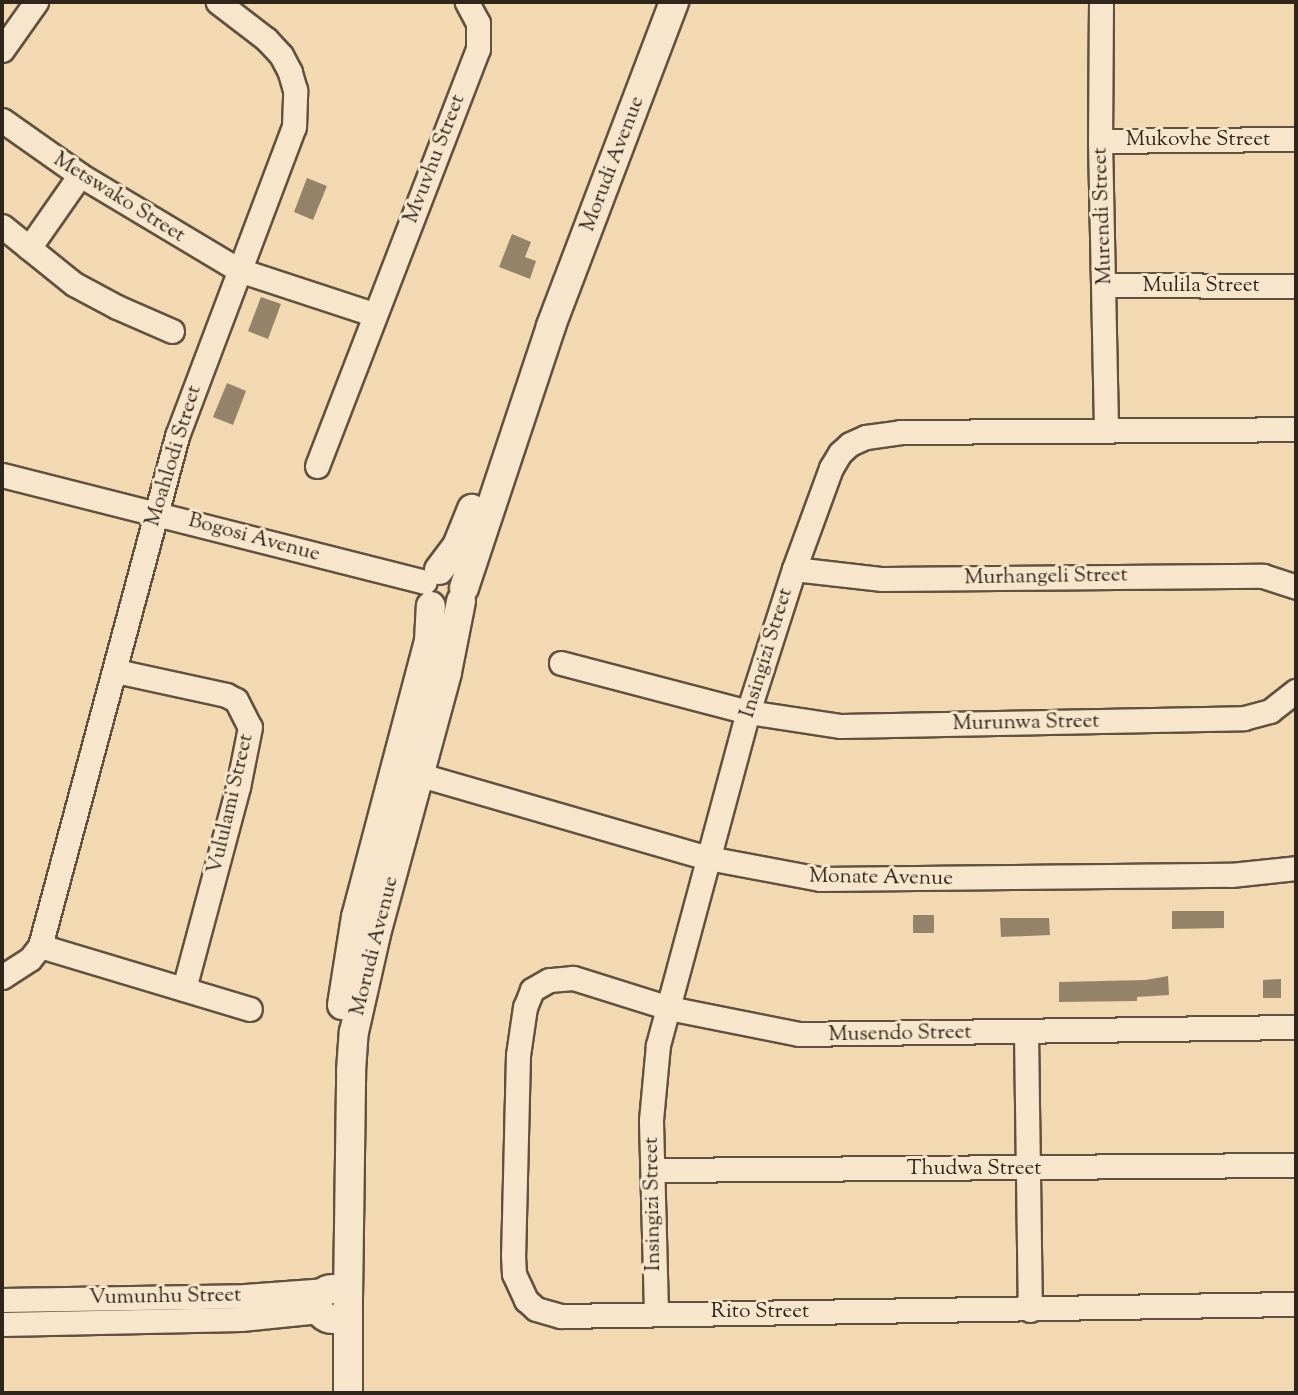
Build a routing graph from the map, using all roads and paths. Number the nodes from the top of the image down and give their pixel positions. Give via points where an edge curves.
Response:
1 (36, 2) edge
2 (218, 2) edge
3 (467, 2) edge
4 (674, 2) edge
5 (1101, 2) edge
6 (2, 50) edge
7 (2, 120) edge
8 (1296, 139) edge
9 (1100, 141) junction
10 (80, 175) junction
11 (2, 226) edge
12 (29, 248) junction
13 (239, 270) junction
14 (1105, 285) junction
15 (1296, 286) edge
16 (373, 314) junction
17 (551, 327) junction
18 (172, 331) dead end
19 (1296, 429) edge
20 (1106, 430) junction
21 (317, 466) dead end
22 (2, 474) edge
23 (155, 512) junction
24 (794, 569) junction
25 (431, 586) junction
26 (1296, 587) edge
27 (462, 594) junction
28 (561, 663) dead end
29 (116, 671) junction
30 (1296, 691) edge
31 (748, 712) junction
32 (408, 772) junction
33 (708, 858) junction
34 (1296, 868) edge
35 (40, 946) junction
36 (2, 977) edge
37 (184, 989) junction
38 (525, 1007) joint
39 (669, 1008) junction
40 (250, 1009) dead end
41 (1296, 1027) edge
42 (1026, 1032) junction
43 (1296, 1166) edge
44 (1026, 1169) junction
45 (653, 1170) junction
46 (2, 1300) edge
47 (1296, 1304) edge
48 (333, 1305) junction
49 (1030, 1310) junction
50 (656, 1312) junction
51 (2, 1324) edge
52 (332, 1393) edge
53 (348, 1393) edge

1 - 6 street
2 - 13 street, Moahlodi Street via 281,55 295,90 288,151
3 - 16 street, Mvuvhu Street via 478,23 478,49
4 - 17 street, Morudi Avenue
5 - 9 street, Murendi Street
7 - 10 street, Metswako Street
8 - 9 street, Mukovhe Street
9 - 14 street, Murendi Street
10 - 12 street
10 - 13 street, Metswako Street
11 - 12 street
12 - 18 street via 74,284
13 - 16 street
13 - 23 street, Moahlodi Street via 197,378
14 - 15 street, Mulila Street
14 - 20 street, Murendi Street
16 - 21 street, Mvuvhu Street
17 - 25 street, Morudi Avenue via 494,449 462,537
17 - 27 street, Morudi Avenue
19 - 20 street, Insingizi Street
20 - 24 street, Insingizi Street via 900,432 850,444 831,468
22 - 23 street, Bogosi Avenue
23 - 25 street, Bogosi Avenue
23 - 29 street, Moahlodi Street
24 - 26 street, Murhangeli Street via 882,579 1263,576
24 - 31 street, Insingizi Street
25 - 27 street via 450,609
25 - 32 street, Morudi Avenue via 429,641
27 - 32 street, Morudi Avenue via 447,672
28 - 31 street, Murunwa Street
29 - 35 street, Moahlodi Street
29 - 37 street, Vululami Street via 226,695 236,700 250,727
30 - 31 street, Murunwa Street via 1270,711 1244,718 841,726
31 - 33 street, Insingizi Street
32 - 33 street, Monate Avenue
32 - 48 street, Morudi Avenue via 356,917 340,1022 333,1099
33 - 34 street, Monate Avenue via 820,879 1231,876
33 - 39 street, Insingizi Street
35 - 36 street via 30,959
35 - 37 street
37 - 40 street
38 - 39 street, Musendo Street via 538,984 573,978
38 - 50 street, Rito Street via 515,1102 513,1255 519,1288 536,1310 547,1314
39 - 42 street, Musendo Street via 799,1034
39 - 45 street, Insingizi Street via 652,1088
41 - 42 street, Musendo Street
42 - 44 street
43 - 44 street, Thudwa Street
44 - 45 street, Thudwa Street
44 - 49 street
45 - 50 street, Insingizi Street
46 - 48 street, Vumunhu Street via 244,1296
47 - 49 street, Rito Street
48 - 51 street, Vumunhu Street via 241,1319
48 - 52 street, Morudi Avenue
48 - 53 street, Morudi Avenue
49 - 50 street, Rito Street

